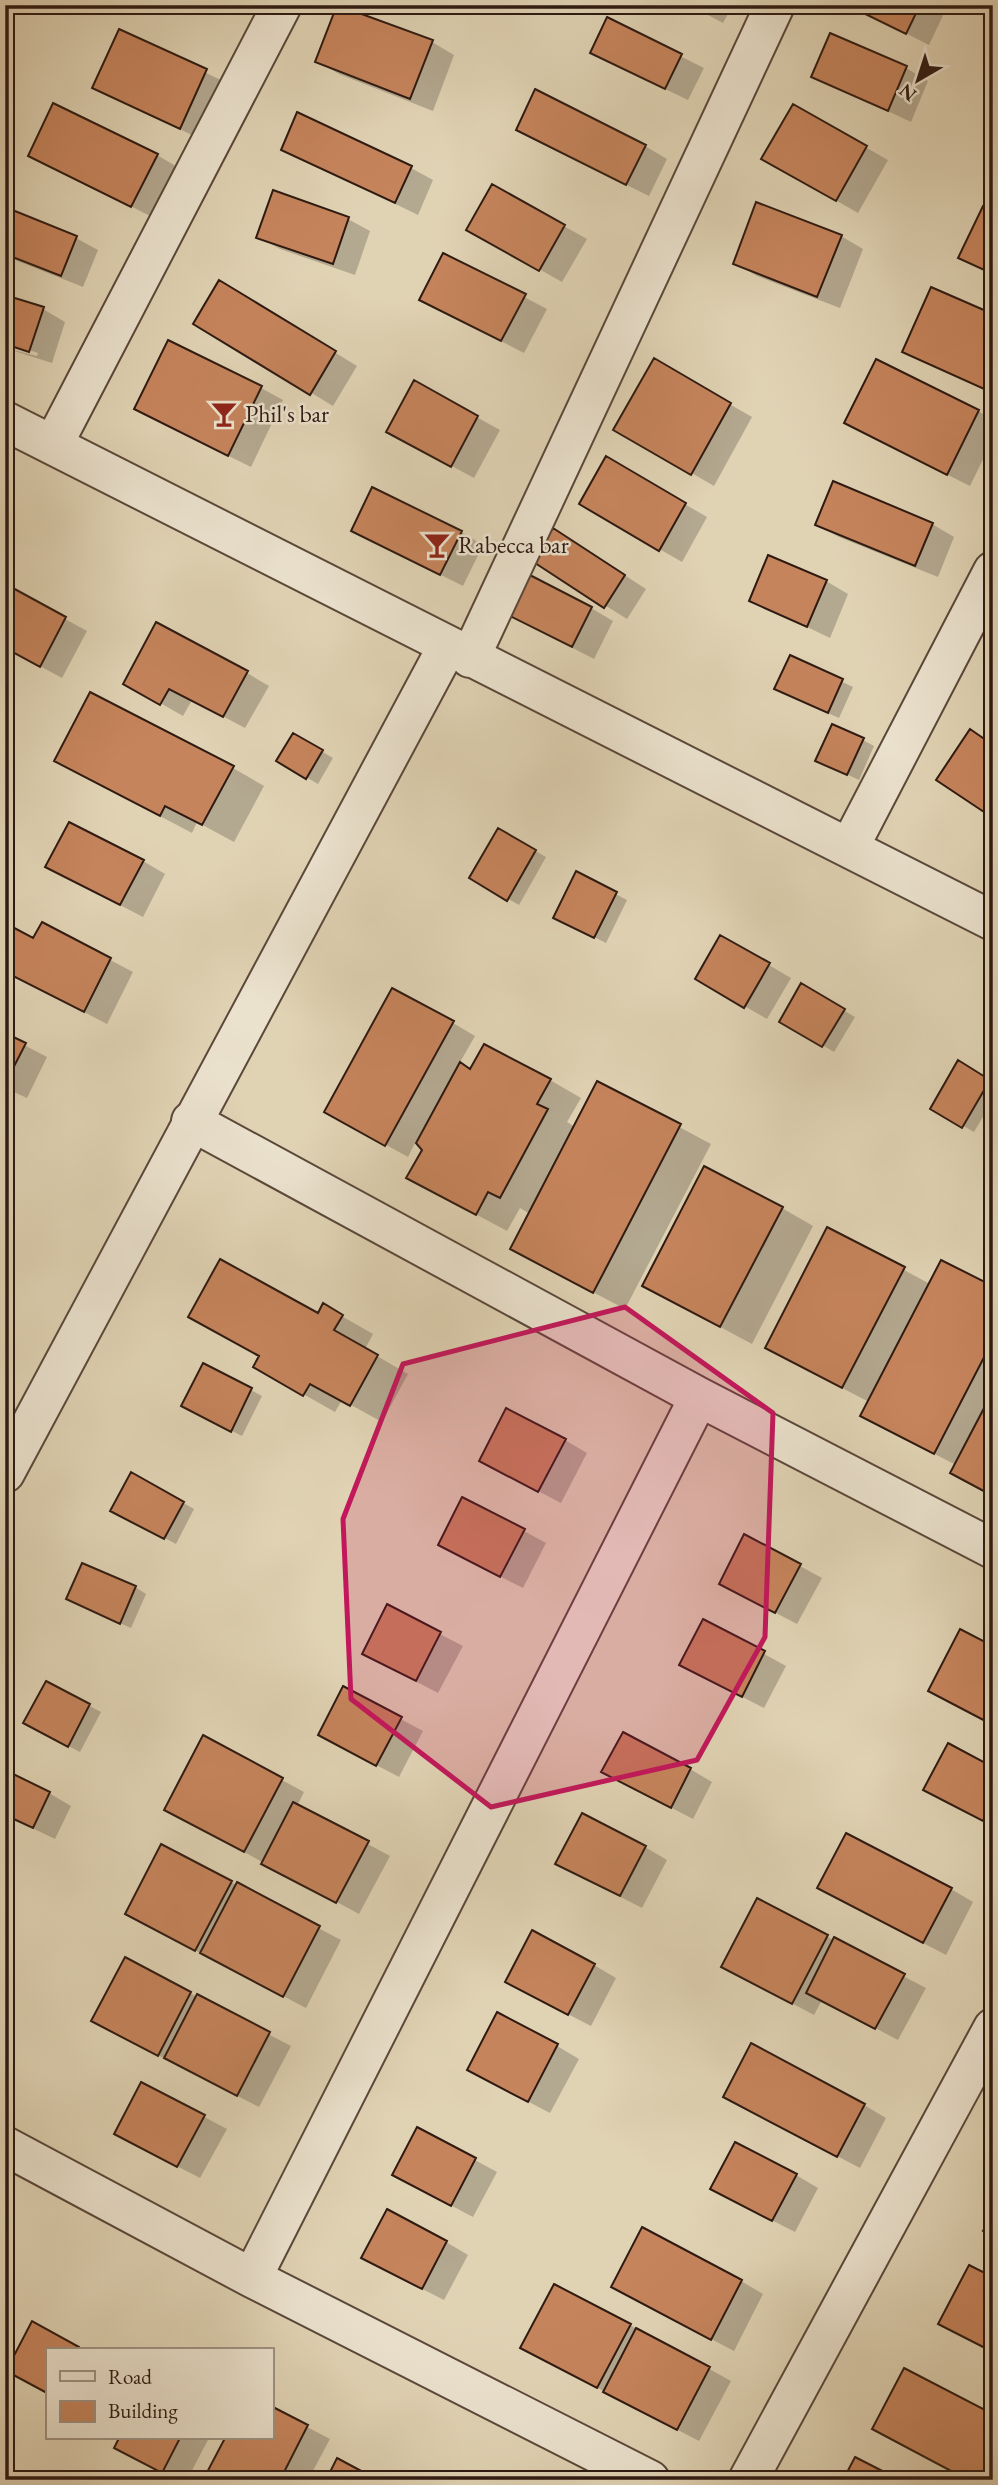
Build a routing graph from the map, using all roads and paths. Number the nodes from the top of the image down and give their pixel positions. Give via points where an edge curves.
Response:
1 (282, 5) edge
2 (775, 5) edge
3 (5, 421) edge
4 (53, 445) junction
5 (993, 571) edge
6 (459, 652) junction
7 (850, 846) junction
8 (993, 921) edge
9 (191, 1121) junction
10 (699, 1397) junction
11 (5, 1473) edge
12 (993, 1549) edge
13 (993, 2028) edge
14 (5, 2146) edge
15 (253, 2278) junction
16 (650, 2480) edge
17 (748, 2480) edge

1 - 4 street
2 - 6 street
3 - 4 street
4 - 6 street
5 - 7 street
6 - 7 street
6 - 9 street
7 - 8 street
9 - 10 street
9 - 11 street
10 - 12 street
10 - 15 street
13 - 17 street
14 - 15 street
15 - 16 street

